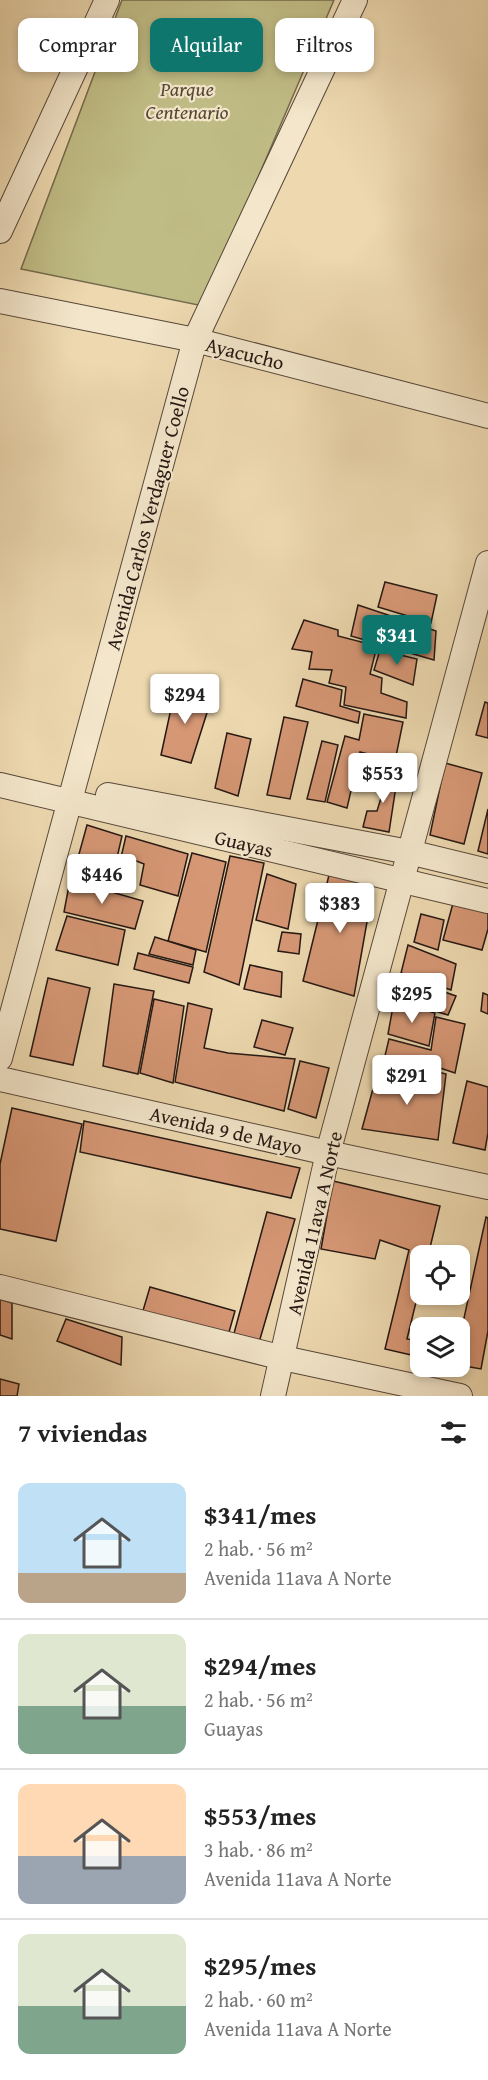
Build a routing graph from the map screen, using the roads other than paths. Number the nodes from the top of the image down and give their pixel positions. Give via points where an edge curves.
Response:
1 (107, 0) edge
2 (355, 0) edge
3 (0, 231) edge
4 (0, 301) edge
5 (195, 340) junction
6 (488, 416) edge
7 (488, 563) edge
8 (0, 771) edge
9 (0, 784) edge
10 (72, 795) junction
11 (409, 852) junction
12 (488, 871) edge
13 (402, 881) junction
14 (488, 901) edge
15 (0, 1058) edge
16 (0, 1079) edge
17 (328, 1153) junction
18 (488, 1187) edge
19 (0, 1287) edge
20 (283, 1358) junction
21 (273, 1396) edge
22 (460, 1396) edge

1 - 3 street
2 - 5 street, Avenida Carlos Verdaguer Coello
4 - 5 street, Ayacucho
5 - 6 street, Ayacucho
5 - 10 street, Avenida Carlos Verdaguer Coello
7 - 11 street, Avenida 11ava A Norte
8 - 10 street, Guayas
9 - 10 street, Guayas
10 - 11 street, Guayas
10 - 13 street, Guayas
10 - 15 street, Avenida Carlos Verdaguer Coello
11 - 12 street, Guayas
11 - 13 street, Avenida 11ava A Norte
13 - 14 street, Guayas
13 - 17 street, Avenida 11ava A Norte
16 - 17 street, Avenida 9 de Mayo
17 - 18 street, Avenida 9 de Mayo
17 - 20 street, Avenida 11ava A Norte
19 - 20 street
20 - 21 street, Avenida 11ava A Norte
20 - 22 street

